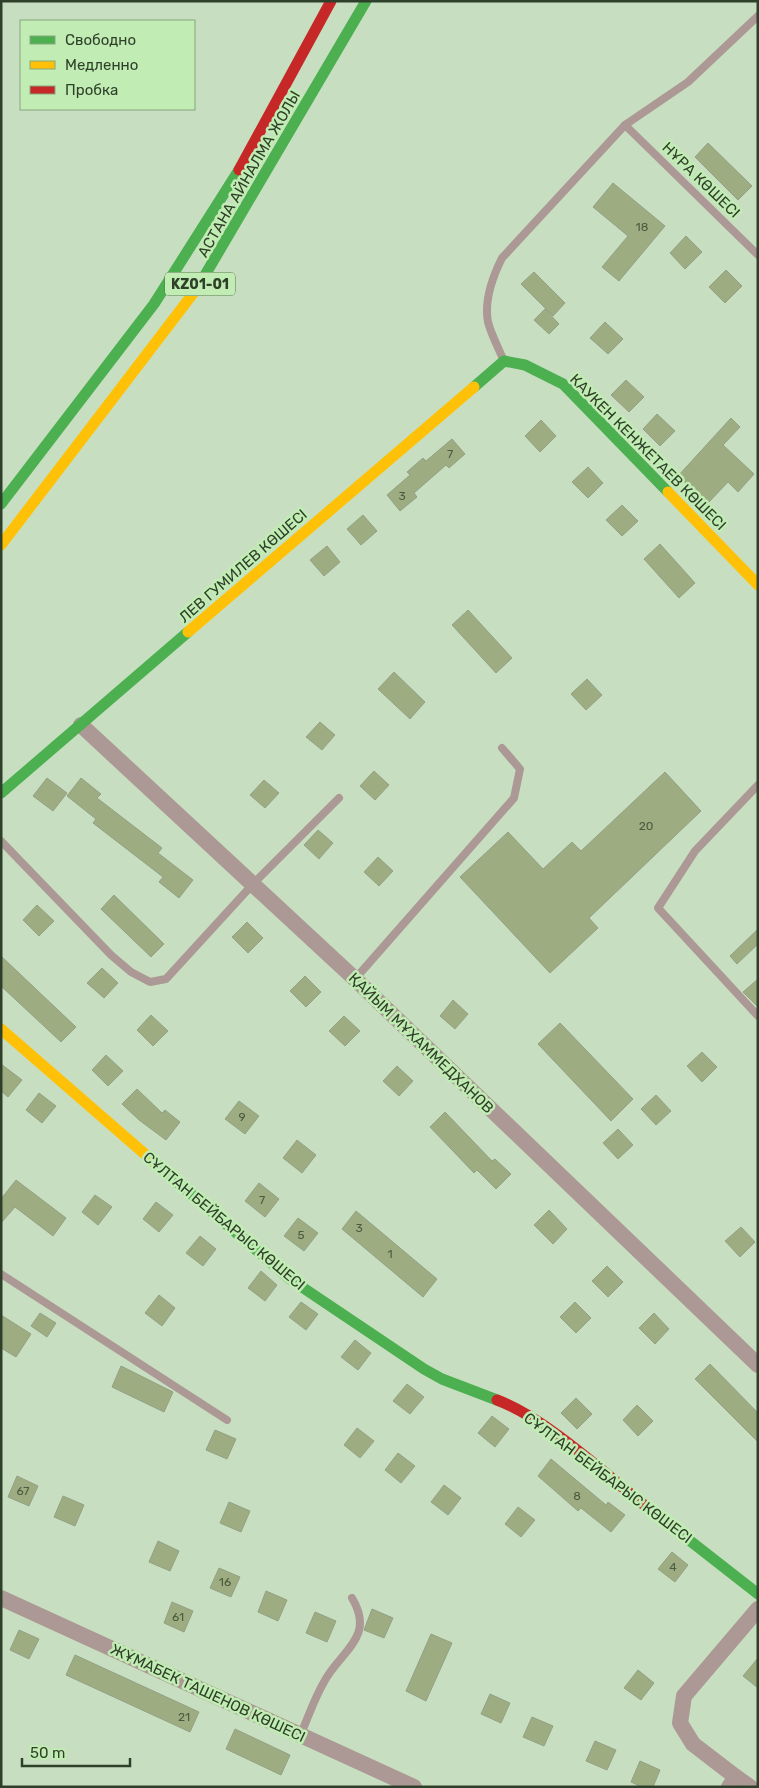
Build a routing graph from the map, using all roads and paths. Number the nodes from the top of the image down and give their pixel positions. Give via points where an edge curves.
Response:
1 (331, 1) edge
2 (366, 1) edge
3 (758, 16) edge
4 (626, 125) junction
5 (758, 255) edge
6 (504, 361) junction
7 (1, 504) edge
8 (1, 545) edge
9 (758, 586) edge
10 (81, 725) junction
11 (502, 748) dead end
12 (758, 785) edge
13 (1, 793) edge
14 (339, 798) dead end
15 (1, 841) edge
16 (253, 884) junction
17 (355, 979) junction
18 (758, 1016) edge
19 (1, 1029) edge
20 (1, 1274) edge
21 (758, 1365) edge
22 (227, 1420) dead end
23 (758, 1594) edge
24 (1, 1598) edge
25 (352, 1598) dead end
26 (758, 1609) edge
27 (300, 1736) junction
28 (733, 1782) edge
29 (414, 1787) edge
30 (750, 1787) edge

1 - 7 main road, АСТАНА АЙНАЛМА ЖОЛЫ / KZ01-01 via 228,188 154,304
2 - 8 main road, АСТАНА АЙНАЛМА ЖОЛЫ / KZ01-01 via 206,277
3 - 4 lane via 688,82
4 - 5 lane, НҰРА КӨШЕСІ
4 - 6 lane via 502,258 493,275 488,322
6 - 9 main road, КАУКЕН КЕНЖЕТАЕВ КӨШЕСІ via 524,364 563,384
6 - 10 main road, ЛЕВ ГУМИЛЕВ КӨШЕСІ
10 - 13 main road, ЛЕВ ГУМИЛЕВ КӨШЕСІ
10 - 16 street, ҚАЙЫМ МҰХАММЕДХАНОВ
11 - 17 lane via 520,769 514,798
12 - 18 lane via 695,851 658,908
14 - 16 lane
15 - 16 lane via 111,955 131,972 150,982 166,979
16 - 17 street, ҚАЙЫМ МҰХАММЕДХАНОВ
17 - 21 street, ҚАЙЫМ МҰХАММЕДХАНОВ
19 - 23 main road, СҰЛТАН БЕЙБАРЫС КӨШЕСІ via 290,1278 424,1369 514,1406 529,1416
20 - 22 lane
24 - 27 street, ЖҰМАБЕК ТАШЕНОВ КӨШЕСІ
25 - 27 lane via 361,1618 355,1642 324,1681
26 - 28 street via 684,1696 680,1723 694,1744
27 - 29 street, ЖҰМАБЕК ТАШЕНОВ КӨШЕСІ
28 - 30 street

